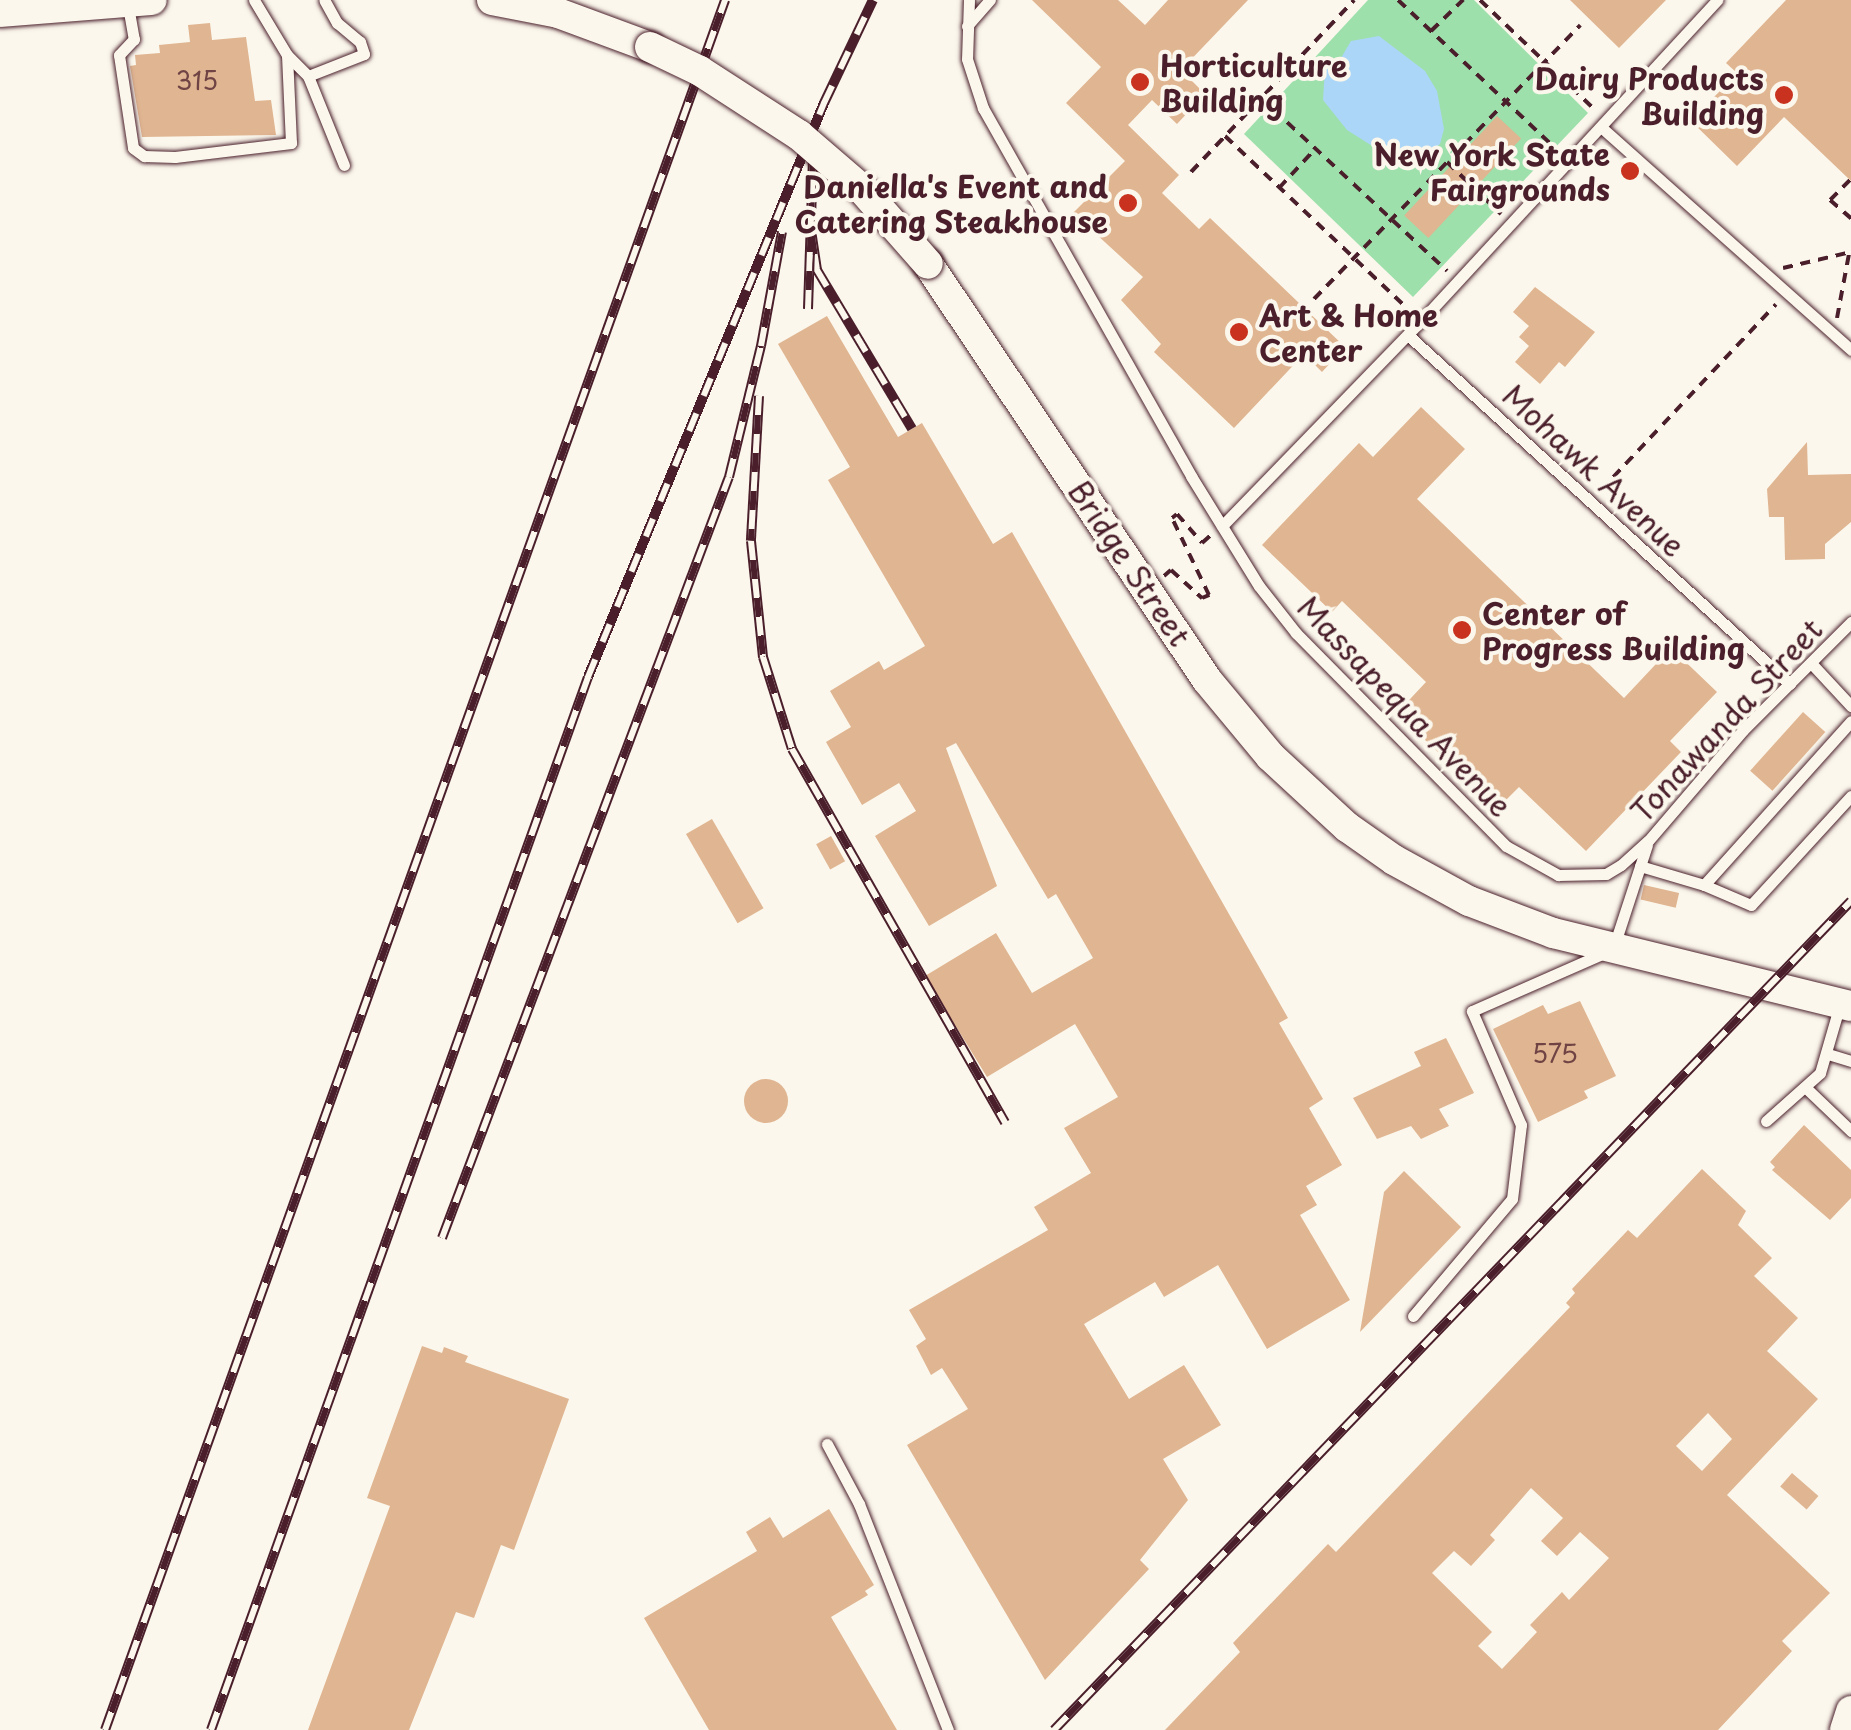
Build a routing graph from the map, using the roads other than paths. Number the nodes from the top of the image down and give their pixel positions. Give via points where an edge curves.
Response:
1 (254, 0) edge
2 (324, 0) edge
3 (492, 0) edge
4 (968, 0) edge
5 (990, 0) edge
6 (1717, 0) edge
7 (140, 1) edge
8 (50, 4) edge
9 (0, 12) edge
10 (966, 26) junction
11 (287, 54) junction
12 (308, 76) junction
13 (1604, 124) junction
14 (344, 165) dead end
15 (1408, 335) junction
16 (1851, 350) edge
17 (1222, 526) junction
18 (1851, 622) edge
19 (1811, 663) junction
20 (1790, 684) junction
21 (1851, 706) edge
22 (1851, 721) edge
23 (1851, 796) edge
24 (1648, 841) junction
25 (1640, 866) junction
26 (1586, 877) joint
27 (1704, 884) junction
28 (1613, 949) junction
29 (1846, 1005) edge
30 (1828, 1054) junction
31 (1851, 1061) edge
32 (1804, 1087) junction
33 (1766, 1121) dead end
34 (1848, 1123) edge
35 (1413, 1316) dead end
36 (826, 1444) dead end
37 (1851, 1710) edge
38 (948, 1730) edge
39 (1845, 1730) edge

1 - 11 lane
2 - 12 lane via 364,54
3 - 28 main road, Bridge Street, bridge via 558,13 650,47 799,135 863,190 928,264 1243,726 1348,827 1394,860 1469,901
4 - 10 lane, Massapequa Avenue
5 - 10 lane
6 - 13 lane
7 - 8 main road
7 - 11 lane via 134,40 118,55 133,148 144,156 291,144
8 - 9 main road
10 - 17 lane, Massapequa Avenue via 967,59 983,108
11 - 12 lane
12 - 14 lane
13 - 15 lane
13 - 16 lane
15 - 17 lane
15 - 20 lane, Mohawk Avenue
17 - 26 lane, Massapequa Avenue via 1296,632 1506,846 1543,871
18 - 19 lane, Tonawanda Street
19 - 20 lane, Tonawanda Street
19 - 21 lane
20 - 24 lane, Tonawanda Street
22 - 27 lane
23 - 27 lane via 1751,905
24 - 25 lane
24 - 26 lane, Tonawanda Street via 1606,874
25 - 27 lane
25 - 28 lane
28 - 29 main road, Bridge Street
28 - 35 lane via 1472,1011 1520,1125 1512,1199
29 - 30 lane
30 - 31 lane
30 - 32 lane
32 - 33 lane
32 - 34 lane
36 - 38 lane via 859,1504
37 - 39 main road

